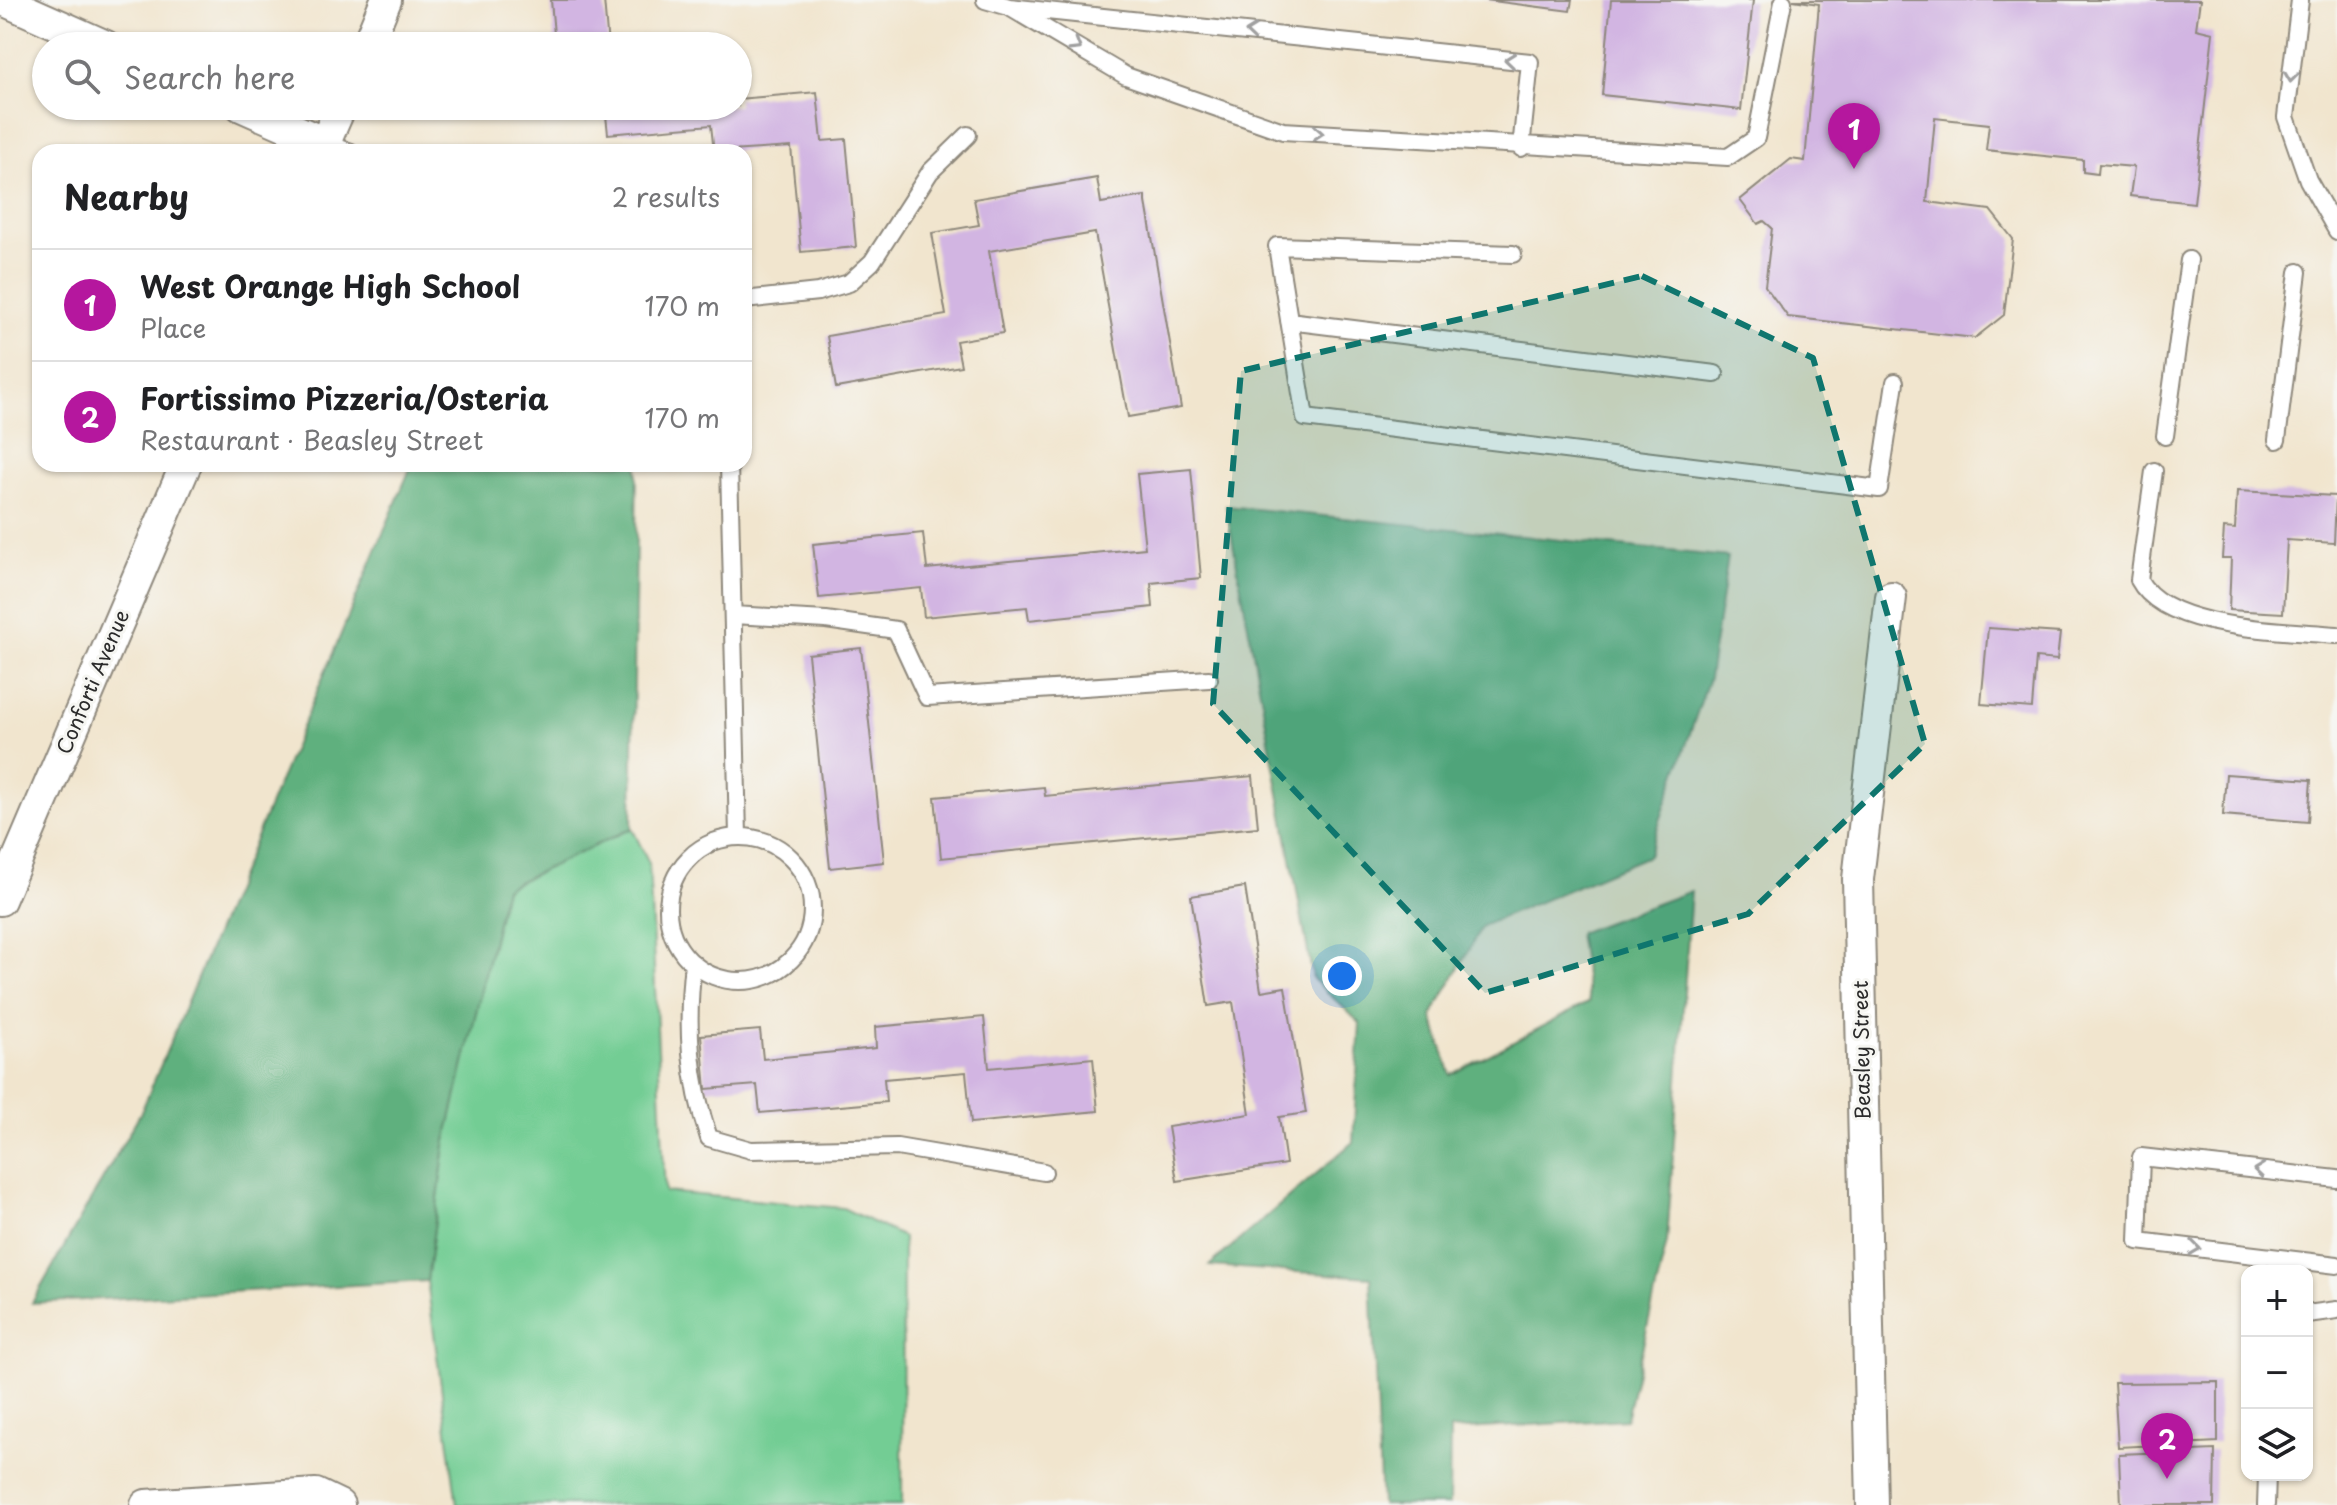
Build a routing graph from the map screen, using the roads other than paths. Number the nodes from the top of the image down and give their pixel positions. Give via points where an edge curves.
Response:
1 (3, 0) edge
2 (386, 0) edge
3 (985, 0) edge
4 (2300, 0) edge
5 (1783, 2) edge
6 (1009, 7) junction
7 (75, 32) edge
8 (373, 32) edge
9 (271, 120) edge
10 (338, 120) edge
11 (968, 135) dead end
12 (321, 144) edge
13 (333, 144) edge
14 (1521, 148) junction
15 (2337, 231) edge
16 (1513, 254) dead end
17 (2189, 260) dead end
18 (2298, 272) dead end
19 (752, 299) edge
20 (1289, 321) junction
21 (1715, 374) dead end
22 (1895, 382) dead end
23 (2165, 436) dead end
24 (2277, 440) dead end
25 (2154, 471) dead end
26 (183, 472) edge
27 (729, 472) edge
28 (1891, 597) dead end
29 (733, 615) junction
30 (2337, 635) edge
31 (1209, 679) dead end
32 (738, 836) junction
33 (0, 900) edge
34 (693, 963) junction
35 (1044, 1172) dead end
36 (2337, 1179) edge
37 (2337, 1265) edge
38 (2337, 1310) edge
39 (2313, 1313) edge
40 (2267, 1481) edge
41 (146, 1505) edge
42 (339, 1505) edge
43 (1872, 1505) edge
44 (2266, 1505) edge

1 - 7 street
2 - 8 street
3 - 6 lane
4 -> 15 lane via 2286,117 2308,180
5 - 14 lane via 1756,138 1728,157
6 -> 14 lane via 1126,76 1283,131
14 -> 6 lane via 1530,62
9 - 12 street
10 - 13 street
11 - 19 lane via 930,172 872,262 849,283
16 - 20 lane via 1277,246
17 - 23 lane
18 - 24 lane
20 - 21 lane
20 - 22 lane via 1305,418 1879,489
25 - 30 lane via 2139,580 2154,600 2221,624
26 - 33 street, Conforti Avenue
27 - 29 lane
28 - 43 street, Beasley Street via 1858,879
29 - 31 lane via 896,630 927,697
29 - 32 lane
32 - 34 lane via 710,843 691,855 669,895 670,925 678,946
32 - 34 lane via 776,845 794,859 809,885 810,930 800,951 784,966 757,979 734,981
34 - 35 lane via 687,1018 694,1092 709,1138 751,1150 897,1147
36 -> 37 lane via 2141,1157 2138,1241
38 - 39 lane
40 - 44 lane
41 - 42 street via 316,1494

